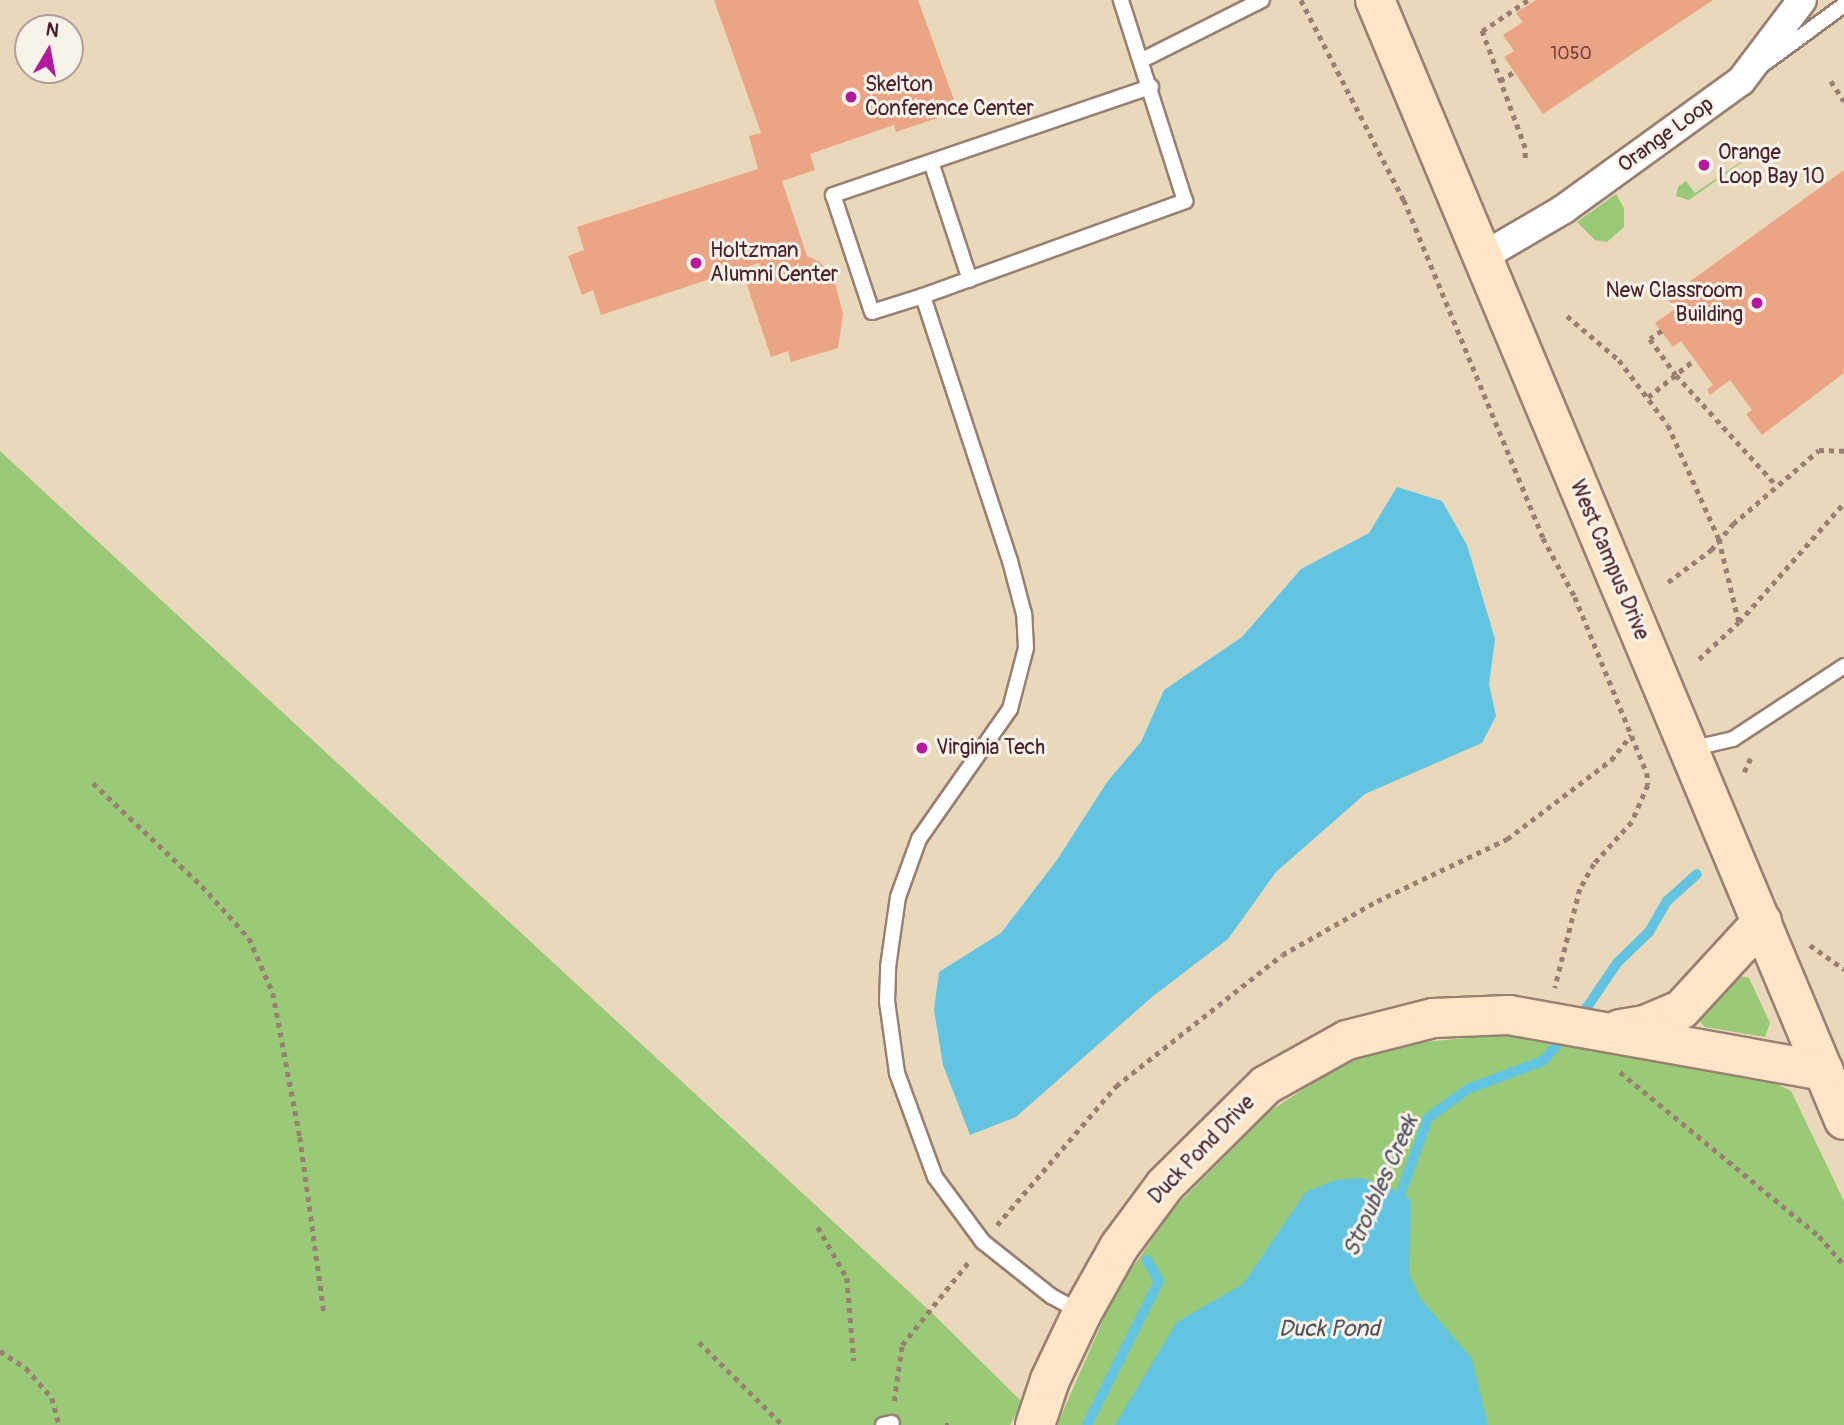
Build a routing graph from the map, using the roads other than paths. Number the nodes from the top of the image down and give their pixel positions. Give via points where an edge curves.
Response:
1 (1121, 0) edge
2 (1262, 0) edge
3 (1375, 0) edge
4 (1802, 0) edge
5 (1844, 5) edge
6 (1142, 60) junction
7 (1741, 81) junction
8 (1151, 87) junction
9 (931, 162) junction
10 (1482, 257) junction
11 (970, 280) junction
12 (923, 296) junction
13 (1844, 666) edge
14 (1689, 749) junction
15 (1762, 922) junction
16 (1610, 1031) junction
17 (1824, 1071) junction
18 (1844, 1120) edge
19 (1082, 1312) junction
20 (1035, 1425) edge

1 - 6 lane
2 - 6 lane
3 - 10 street, West Campus Drive
4 - 7 street
5 - 7 lane, Orange Loop
6 - 8 lane
7 - 10 street, Orange Loop via 1564,209
8 - 9 lane
8 - 11 lane via 1185,201
9 - 11 lane
9 - 12 lane via 833,195 872,312
10 - 14 street, West Campus Drive
11 - 12 lane
12 - 19 lane via 1010,561 1024,614 1026,648 1010,709 995,736 930,817 907,867 888,967 890,1037 919,1140 958,1212 983,1242 1051,1296
13 - 14 lane via 1733,739
14 - 15 street, West Campus Drive
15 - 16 street, Duck Pond Drive via 1681,1010 1645,1025
15 - 17 street, West Campus Drive
16 - 17 street, Duck Pond Drive
16 - 19 street, Duck Pond Drive via 1551,1019 1472,1014 1433,1018 1347,1040 1300,1063 1236,1110 1165,1185 1119,1247
17 - 18 street, West Campus Drive
19 - 20 street, Duck Pond Drive

